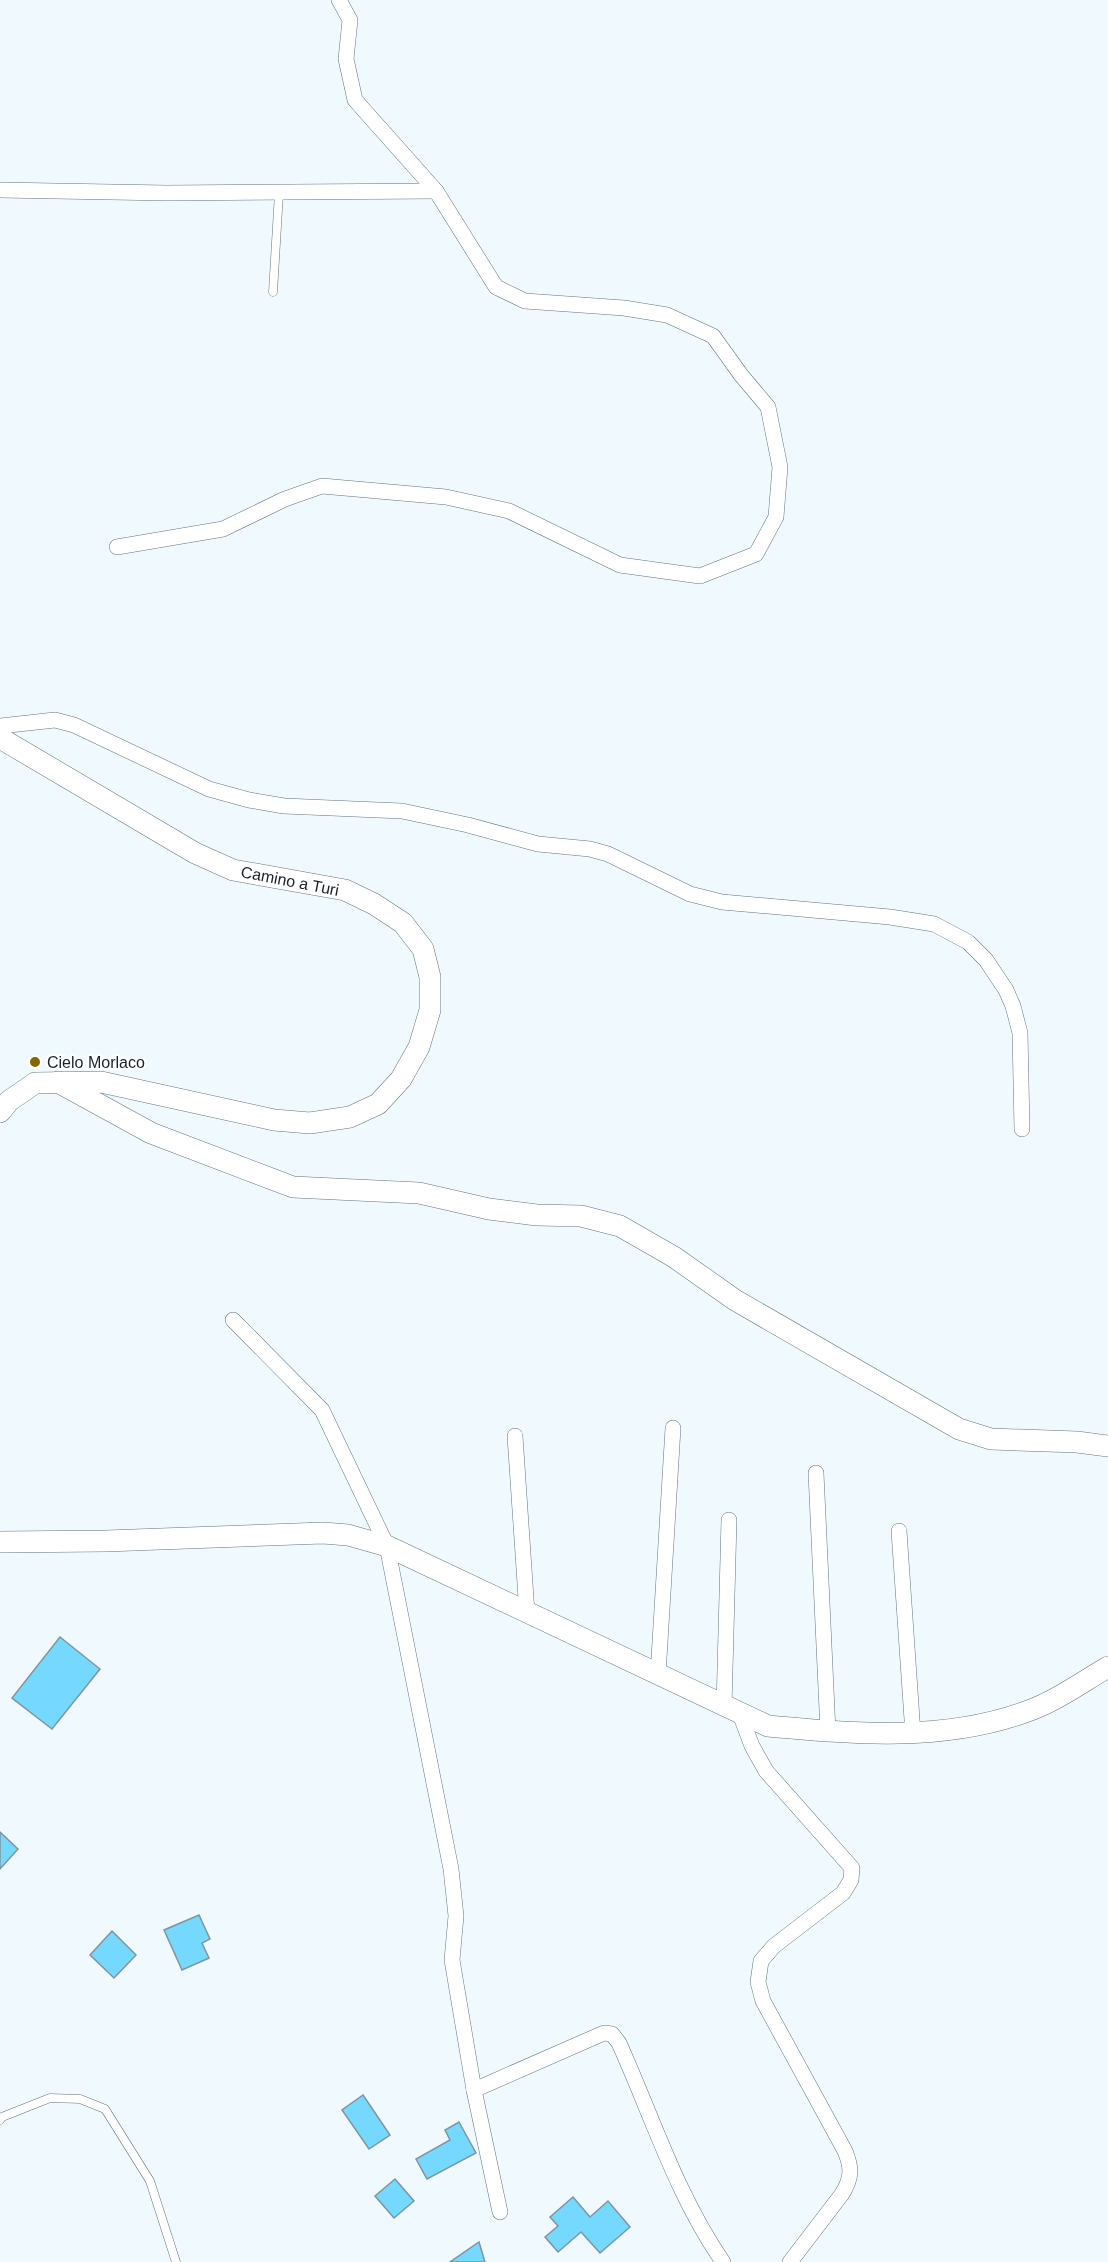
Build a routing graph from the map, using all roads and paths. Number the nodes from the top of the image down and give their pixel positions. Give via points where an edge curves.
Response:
1 (339, 0) edge
2 (0, 190) edge
3 (436, 191) junction
4 (279, 193) junction
5 (273, 292) dead end
6 (117, 547) dead end
7 (0, 726) edge
8 (0, 738) edge
9 (58, 1082) junction
10 (0, 1112) edge
11 (1022, 1129) dead end
12 (233, 1320) dead end
13 (673, 1428) dead end
14 (515, 1436) dead end
15 (1108, 1446) edge
16 (816, 1473) dead end
17 (729, 1520) dead end
18 (899, 1531) dead end
19 (0, 1542) edge
20 (387, 1546) junction
21 (527, 1613) junction
22 (1108, 1667) edge
23 (658, 1675) junction
24 (732, 1711) junction
25 (828, 1732) junction
26 (913, 1734) junction
27 (474, 2090) junction
28 (0, 2120) edge
29 (500, 2212) dead end
30 (176, 2262) edge
31 (723, 2262) edge
32 (790, 2262) edge

1 - 3 street via 350,20 346,59 355,100
2 - 4 street
3 - 4 street
3 - 6 street via 496,287 525,301 667,315 713,336 768,407 780,467 776,517 756,554 700,576 620,566 508,511 446,497 322,486 223,529
4 - 5 lane
7 - 11 street via 55,720 74,725 209,789 249,800 284,806 402,811 538,844 590,849 690,894 722,902 934,924 968,942 986,960 1013,1006 1020,1033
8 - 9 street, Camino a Turi via 214,862 233,870 345,890 374,904 403,923 423,949 430,977 430,1010 419,1047 401,1079 378,1104 350,1117 310,1123 274,1120 101,1082
9 - 10 street, Camino a Turi via 35,1083
9 - 15 street via 152,1133 293,1187 419,1193 489,1209 580,1216 620,1226 674,1257 735,1300 958,1429 991,1439
12 - 20 street via 322,1410
13 - 23 street
14 - 21 street
16 - 25 street
17 - 24 street
18 - 26 street
19 - 20 street via 323,1533 348,1535
20 - 21 street
20 - 27 street via 451,1869 456,1916 452,1959
21 - 23 street
22 - 26 street via 1029,1711 983,1725
23 - 24 street
24 - 25 street via 768,1726
24 - 32 street via 766,1771 852,1868 851,1880 843,1893 774,1946 761,1961 759,1983 763,2001 852,2168 842,2194
25 - 26 street
27 - 29 street
27 - 31 street via 604,2033 612,2034 683,2191
28 - 30 lane via 50,2098 80,2099 105,2109 150,2181

